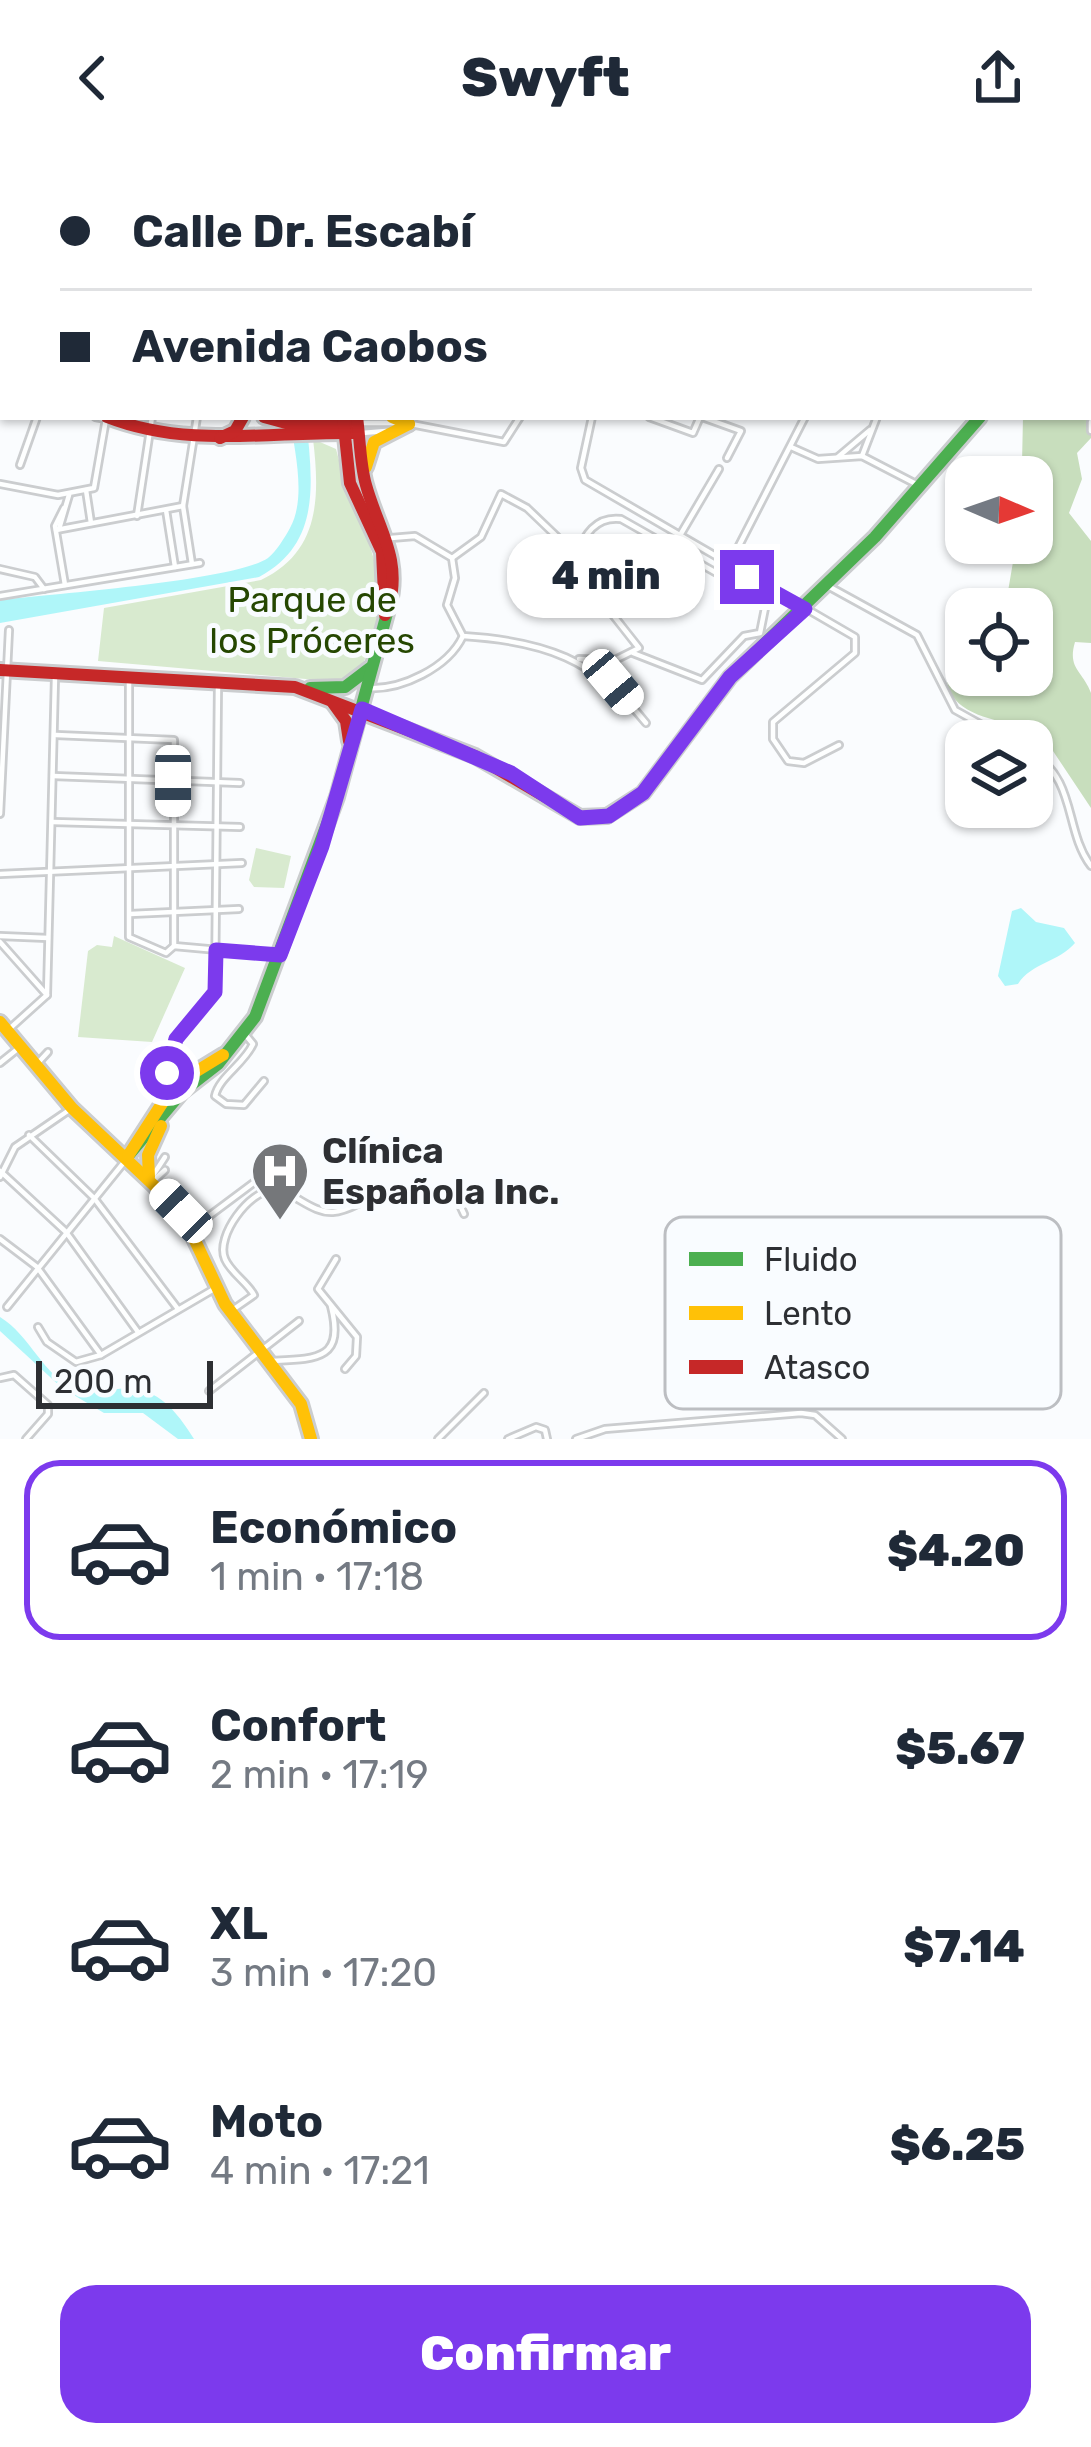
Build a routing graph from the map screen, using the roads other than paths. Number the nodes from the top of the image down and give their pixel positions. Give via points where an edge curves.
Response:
1 (37, 420) edge
2 (103, 420) edge
3 (197, 420) edge
4 (241, 420) edge
5 (270, 420) edge
6 (399, 420) edge
7 (518, 420) edge
8 (591, 420) edge
9 (658, 420) edge
10 (700, 420) edge
11 (710, 420) edge
12 (804, 420) edge
13 (876, 420) edge
14 (977, 420) edge
15 (1091, 422) edge
16 (152, 423) edge
17 (322, 424) edge
18 (351, 424) edge
19 (409, 424) junction
20 (286, 428) junction
21 (870, 430) junction
22 (1091, 431) edge
23 (194, 436) junction
24 (215, 439) junction
25 (791, 447) junction
26 (862, 456) junction
27 (727, 458) dead end
28 (836, 459) junction
29 (346, 463) junction
30 (20, 465) dead end
31 (719, 470) dead end
32 (365, 483) junction
33 (918, 484) junction
34 (0, 485) edge
35 (86, 490) junction
36 (69, 495) junction
37 (184, 506) junction
38 (166, 510) junction
39 (137, 515) junction
40 (91, 524) junction
41 (58, 529) junction
42 (679, 538) junction
43 (384, 540) junction
44 (575, 556) junction
45 (452, 558) junction
46 (176, 567) junction
47 (728, 567) junction
48 (0, 569) edge
49 (65, 585) junction
50 (828, 586) junction
51 (44, 589) junction
52 (0, 596) edge
53 (805, 609) junction
54 (9, 630) dead end
55 (463, 636) junction
56 (633, 653) junction
57 (579, 659) junction
58 (373, 664) junction
59 (4, 671) edge
60 (55, 673) junction
61 (129, 675) junction
62 (218, 679) junction
63 (296, 687) junction
64 (367, 688) junction
65 (330, 698) junction
66 (362, 709) junction
67 (973, 720) edge
68 (646, 723) dead end
69 (54, 735) junction
70 (129, 737) junction
71 (839, 745) dead end
72 (2, 753) edge
73 (350, 754) junction
74 (1, 774) edge
75 (1053, 774) edge
76 (53, 776) junction
77 (129, 779) junction
78 (173, 781) junction
79 (217, 783) junction
80 (240, 784) dead end
81 (0, 814) edge
82 (53, 822) junction
83 (129, 823) junction
84 (173, 825) junction
85 (217, 826) junction
86 (240, 827) dead end
87 (242, 863) dead end
88 (172, 865) junction
89 (217, 865) junction
90 (1091, 866) edge
91 (129, 868) junction
92 (52, 871) junction
93 (0, 874) edge
94 (239, 909) dead end
95 (217, 910) junction
96 (173, 911) junction
97 (130, 914) junction
98 (50, 938) junction
99 (0, 939) edge
100 (174, 946) junction
101 (216, 950) junction
102 (280, 955) junction
103 (47, 995) junction
104 (3, 1027) edge
105 (244, 1033) junction
106 (20, 1047) junction
107 (48, 1052) dead end
108 (0, 1064) edge
109 (36, 1065) junction
110 (264, 1081) dead end
111 (165, 1105) junction
112 (72, 1108) junction
113 (29, 1136) junction
114 (126, 1150) junction
115 (165, 1157) dead end
116 (165, 1170) dead end
117 (0, 1173) edge
118 (260, 1178) dead end
119 (151, 1179) junction
120 (94, 1198) junction
121 (464, 1214) dead end
122 (192, 1229) junction
123 (66, 1232) junction
124 (0, 1239) edge
125 (336, 1259) dead end
126 (37, 1267) junction
127 (217, 1288) junction
128 (331, 1306) junction
129 (7, 1307) dead end
130 (178, 1310) junction
131 (230, 1311) junction
132 (299, 1321) dead end
133 (38, 1327) dead end
134 (138, 1332) junction
135 (258, 1350) junction
136 (101, 1355) junction
137 (268, 1362) junction
138 (345, 1369) dead end
139 (0, 1378) edge
140 (209, 1391) dead end
141 (484, 1394) dead end
142 (26, 1439) edge
143 (311, 1439) edge
144 (438, 1439) edge
145 (508, 1439) edge
146 (547, 1439) edge
147 (576, 1439) edge
148 (842, 1439) edge

1 - 30 street
2 - 35 street via 98,482
3 - 23 street
4 - 24 main road
5 - 20 main road
6 - 19 main road
7 - 19 street via 504,442
8 - 42 street via 585,480
9 - 10 street via 693,433
11 - 27 street via 741,431
12 - 25 street
13 - 21 street
14 - 33 main road
15 - 22 street
16 - 23 main road
16 - 39 street
17 - 18 main road
17 - 20 main road
17 - 29 main road
18 - 19 street
18 - 19 street
18 - 29 main road
18 - 32 main road
19 - 32 main road via 371,446
20 - 24 main road
21 - 26 street
21 - 28 street
23 - 24 main road
23 - 37 street
25 - 28 street
25 - 47 street
26 - 28 street
26 - 33 street
29 - 43 main road
31 - 42 street
32 - 43 main road
33 - 50 main road
34 - 36 street
35 - 36 street
35 - 40 street
36 - 41 street
37 - 38 street
37 - 46 street via 196,563
38 - 39 street
38 - 46 street
39 - 40 street
40 - 41 street
41 - 49 street
42 - 47 street
43 - 45 street via 405,533
43 - 58 main road via 396,571
44 - 45 street via 501,494 482,537
44 - 56 street via 640,643
44 - 56 street via 597,522 621,519 759,597 764,608 760,633 745,636 702,680
45 - 55 street via 447,605
46 - 49 street
47 - 53 street
48 - 51 street via 35,577
49 - 51 street
50 - 53 main road
50 - 67 street via 917,635 955,710
51 - 52 street
53 - 66 main road via 730,677 643,793 609,816 580,818 511,773
53 - 71 street via 852,633 858,648 779,713 773,739 788,761 804,763
54 - 59 street
55 - 57 street
55 - 64 street via 429,670 387,689
56 - 57 street
57 - 68 street via 613,682
58 - 63 main road via 345,687
58 - 64 main road
59 - 60 main road
59 - 72 street
60 - 61 main road
60 - 69 street
61 - 62 main road
61 - 70 street
62 - 63 main road
62 - 79 street
63 - 65 main road
64 - 66 main road
65 - 66 main road
65 - 73 main road via 346,721
66 - 73 main road
69 - 70 street
69 - 76 street
70 - 77 street
70 - 78 street via 174,740
72 - 74 street
73 - 102 main road
74 - 81 street
75 - 90 street
76 - 77 street
76 - 82 street
77 - 78 street
77 - 83 street
78 - 79 street
78 - 84 street
79 - 80 street
79 - 85 street
82 - 83 street
82 - 92 street
83 - 84 street
83 - 91 street
84 - 85 street
84 - 88 street
85 - 86 street
85 - 89 street
87 - 89 street
88 - 89 street
88 - 91 street
88 - 96 street
89 - 95 street
91 - 92 street
91 - 97 street
92 - 93 street
92 - 98 street
94 - 95 street
95 - 96 street
95 - 101 street
96 - 97 street
96 - 100 street
97 - 100 street via 129,937 166,953
98 - 99 street
98 - 103 street
99 - 103 street
100 - 101 street
101 - 102 street
101 - 111 street via 215,992 176,1039
102 - 105 main road
103 - 104 street
104 - 106 main road
105 - 110 street via 253,1044 215,1096 244,1105
105 - 111 main road via 175,1084
106 - 108 street
106 - 109 main road
107 - 109 street
109 - 112 main road
111 - 114 main road
111 - 119 main road via 148,1155
112 - 113 street
112 - 114 main road
113 - 117 street
113 - 120 street
114 - 119 main road
114 - 120 street
115 - 119 street
116 - 119 street
117 - 123 street
118 - 122 street
119 - 122 main road
120 - 123 street
120 - 130 street
121 - 131 street via 443,1194 380,1195 326,1212 280,1191 262,1192 226,1238 227,1263 254,1294
122 - 127 main road
123 - 126 street
123 - 134 street
124 - 126 street
125 - 128 street via 318,1286
126 - 129 street
126 - 136 street
127 - 130 street
127 - 131 main road
128 - 137 street via 335,1345 320,1355
128 - 138 street via 358,1340
130 - 134 street
131 - 135 main road
132 - 135 street
133 - 136 street via 76,1362
134 - 136 street
135 - 137 main road
135 - 140 street
137 - 143 main road via 301,1404
139 - 142 street via 14,1375 48,1405
141 - 144 street
145 - 146 street via 536,1427
147 - 148 street via 605,1429 800,1413 815,1414

